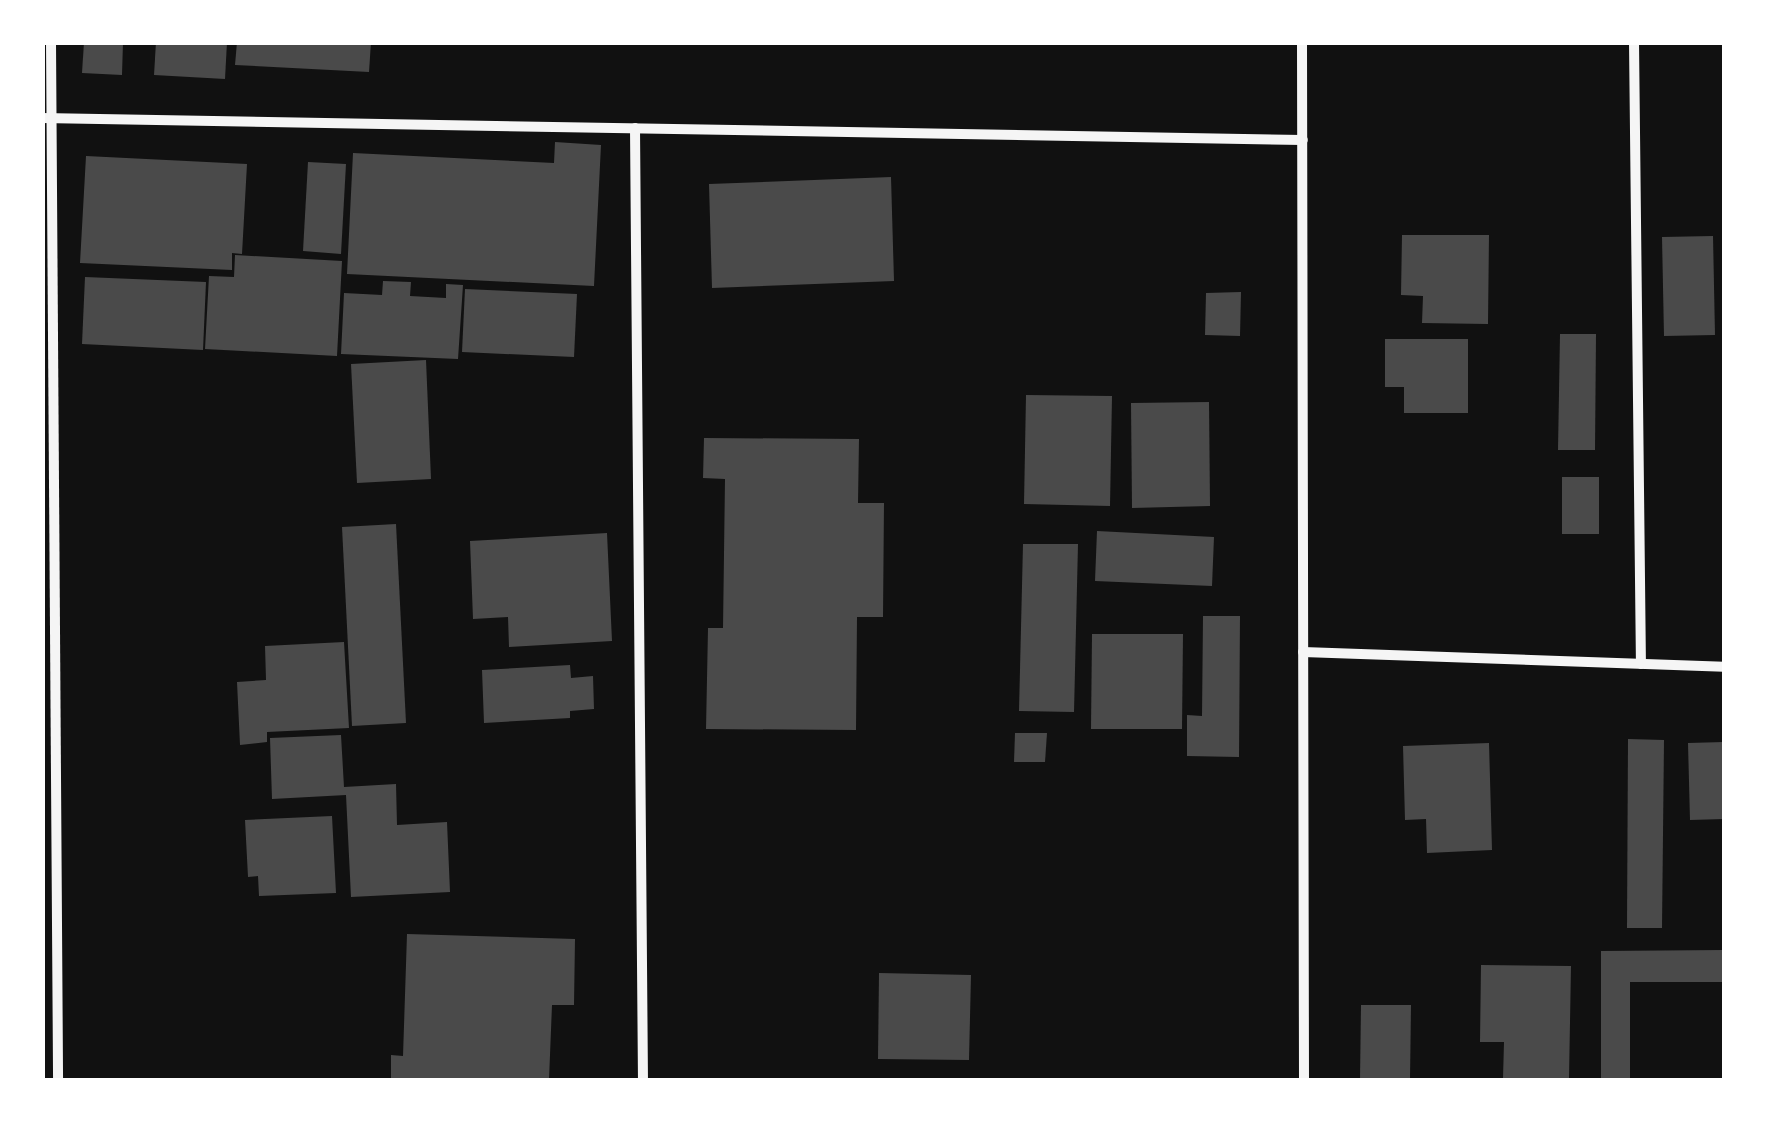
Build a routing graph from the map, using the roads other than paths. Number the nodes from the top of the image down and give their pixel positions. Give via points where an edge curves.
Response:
1 (51, 42) edge
2 (1302, 42) edge
3 (1634, 42) edge
4 (47, 118) edge
5 (635, 128) junction
6 (1302, 140) junction
7 (1303, 652) junction
8 (1642, 664) junction
9 (1724, 668) edge
10 (58, 1080) edge
11 (644, 1080) edge
12 (1304, 1080) edge

1 - 4 street
2 - 6 street
3 - 8 street
4 - 5 street
4 - 10 street
5 - 6 street
5 - 11 street
6 - 7 street
7 - 8 street
7 - 12 street
8 - 9 street

